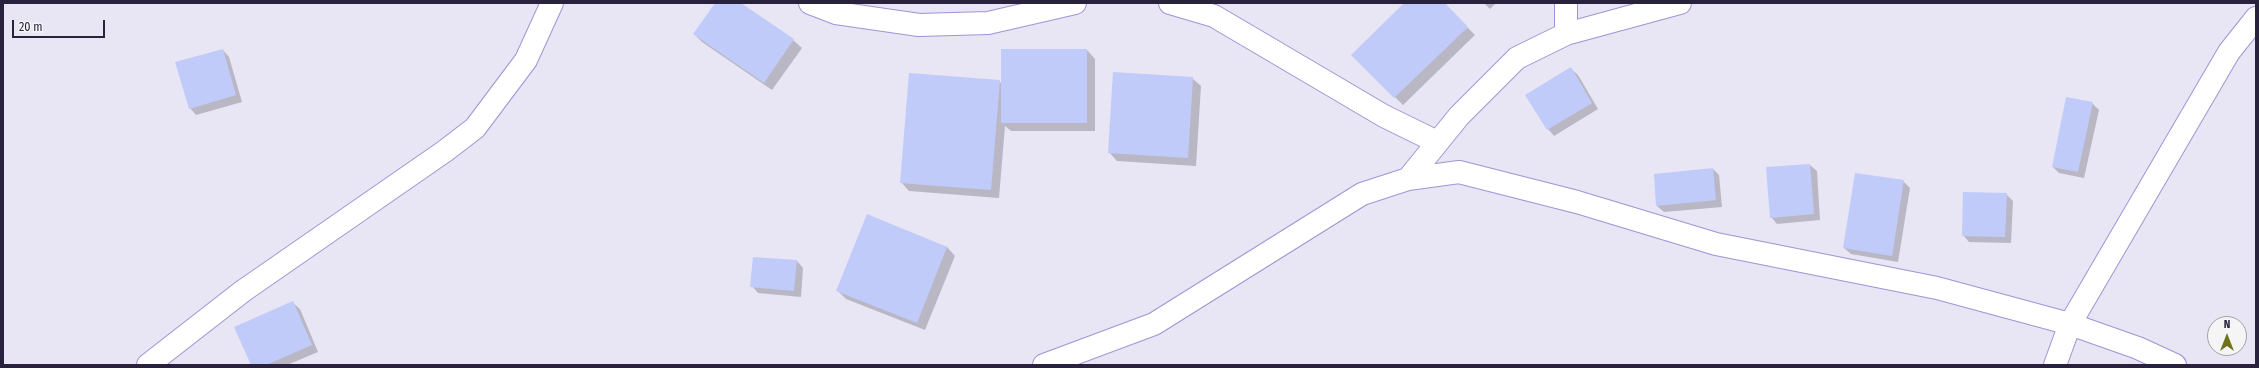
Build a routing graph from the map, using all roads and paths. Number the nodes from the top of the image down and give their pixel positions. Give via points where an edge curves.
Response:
1 (552, 3) edge
2 (810, 3) edge
3 (1075, 3) edge
4 (1170, 3) edge
5 (1566, 3) edge
6 (1680, 3) edge
7 (2256, 18) edge
8 (1566, 34) junction
9 (1438, 142) junction
10 (1408, 179) junction
11 (2070, 324) junction
12 (148, 365) edge
13 (1044, 365) edge
14 (2055, 365) edge
15 (2175, 365) edge

1 - 12 street via 526,60 475,128 243,290
2 - 3 street via 836,13 919,24 988,23
4 - 9 street via 1214,16 1384,116
5 - 8 street
6 - 8 street
7 - 11 street via 2229,52
8 - 9 street via 1518,58 1458,116
9 - 10 street
10 - 11 street via 1460,172 1577,202 1716,244 1937,288
10 - 13 street via 1362,194 1154,324
11 - 14 street
11 - 15 street via 2138,348

